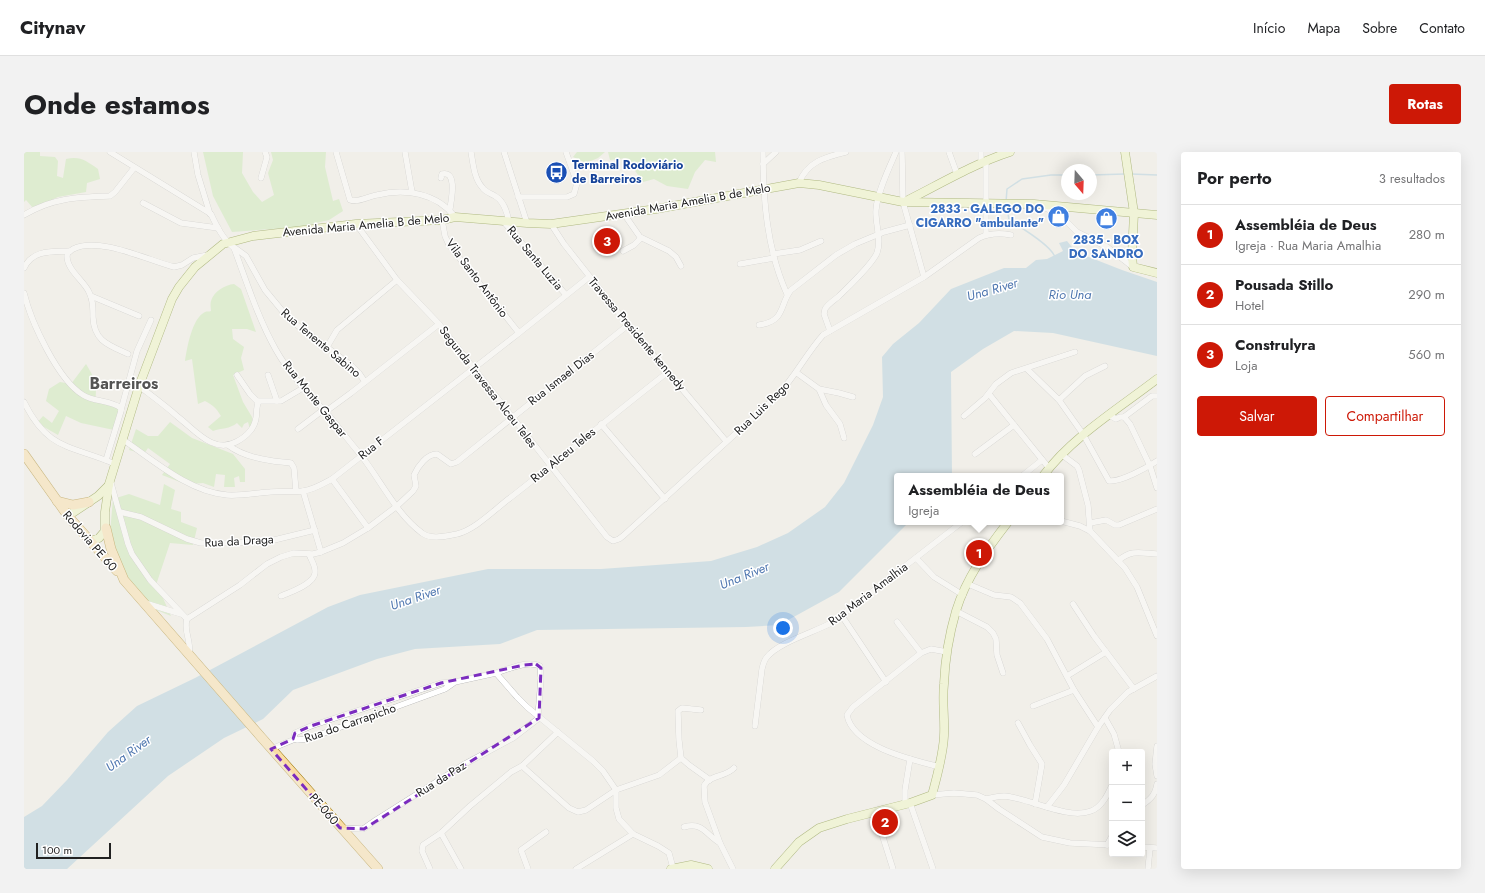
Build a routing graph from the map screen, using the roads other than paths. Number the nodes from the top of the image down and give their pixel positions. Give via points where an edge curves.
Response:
1 (110, 152) edge
2 (194, 152) edge
3 (265, 152) edge
4 (336, 152) edge
5 (471, 152) edge
6 (504, 152) edge
7 (566, 152) edge
8 (763, 152) edge
9 (776, 152) edge
10 (846, 152) edge
11 (896, 152) edge
12 (902, 152) edge
13 (949, 152) edge
14 (981, 152) edge
15 (1010, 152) edge
16 (406, 153) edge
17 (1125, 154) edge
18 (989, 158) edge
19 (763, 164) junction
20 (134, 168) junction
21 (957, 174) junction
22 (261, 178) dead end
23 (441, 178) dead end
24 (799, 184) junction
25 (765, 189) junction
26 (412, 192) junction
27 (880, 196) junction
28 (518, 197) junction
29 (903, 202) junction
30 (986, 202) junction
31 (143, 203) dead end
32 (1036, 204) junction
33 (450, 209) junction
34 (1134, 213) junction
35 (211, 214) junction
36 (624, 214) junction
37 (1157, 215) edge
38 (24, 216) edge
39 (455, 217) junction
40 (442, 220) junction
41 (507, 222) junction
42 (527, 223) junction
43 (356, 224) junction
44 (551, 224) junction
45 (910, 225) junction
46 (218, 228) junction
47 (878, 235) junction
48 (986, 235) junction
49 (1011, 235) dead end
50 (641, 238) junction
51 (821, 241) dead end
52 (227, 242) junction
53 (234, 248) junction
54 (70, 251) junction
55 (623, 251) dead end
56 (208, 255) junction
57 (774, 256) junction
58 (740, 264) dead end
59 (681, 266) dead end
60 (1133, 267) junction
61 (24, 268) edge
62 (1157, 273) edge
63 (589, 276) junction
64 (924, 277) junction
65 (397, 280) junction
66 (24, 294) edge
67 (787, 294) junction
68 (566, 295) junction
69 (90, 296) junction
70 (140, 316) dead end
71 (151, 320) dead end
72 (439, 324) junction
73 (628, 325) junction
74 (760, 325) dead end
75 (830, 331) junction
76 (519, 333) junction
77 (327, 347) junction
78 (1075, 352) dead end
79 (128, 354) dead end
80 (1105, 366) dead end
81 (474, 368) junction
82 (1027, 368) junction
83 (668, 372) junction
84 (797, 373) junction
85 (237, 374) dead end
86 (268, 375) dead end
87 (1157, 380) edge
88 (365, 382) junction
89 (140, 386) junction
90 (303, 388) junction
91 (819, 389) junction
92 (988, 394) junction
93 (1157, 396) edge
94 (853, 397) dead end
95 (1059, 400) junction
96 (277, 401) junction
97 (24, 402) edge
98 (258, 402) junction
99 (121, 410) junction
100 (324, 411) junction
101 (1112, 413) junction
102 (964, 416) dead end
103 (512, 417) junction
104 (1124, 417) junction
105 (601, 424) junction
106 (1014, 425) junction
107 (298, 429) dead end
108 (1083, 434) junction
109 (844, 438) dead end
110 (122, 440) junction
111 (726, 441) junction
112 (225, 445) junction
113 (24, 454) edge
114 (975, 454) dead end
115 (1061, 454) junction
116 (361, 455) junction
117 (106, 460) junction
118 (1042, 460) junction
119 (1157, 461) edge
120 (115, 464) junction
121 (1150, 466) junction
122 (550, 467) junction
123 (1049, 468) junction
124 (1026, 473) edge
125 (1045, 473) edge
126 (332, 479) junction
127 (110, 482) junction
128 (1157, 488) edge
129 (296, 491) junction
130 (303, 491) junction
131 (665, 499) junction
132 (57, 501) junction
133 (88, 502) junction
134 (397, 506) junction
135 (1157, 509) edge
136 (120, 512) junction
137 (68, 516) junction
138 (1064, 522) edge
139 (1090, 522) junction
140 (958, 525) edge
141 (1006, 525) edge
142 (106, 528) junction
143 (368, 528) junction
144 (316, 530) junction
145 (1090, 531) junction
146 (623, 536) joint
147 (91, 541) junction
148 (321, 552) junction
149 (309, 554) junction
150 (1157, 554) edge
151 (916, 558) junction
152 (1118, 561) junction
153 (124, 580) junction
154 (968, 584) junction
155 (963, 594) junction
156 (282, 596) dead end
157 (143, 602) junction
158 (1073, 604) dead end
159 (956, 611) junction
160 (842, 616) junction
161 (185, 617) junction
162 (897, 622) dead end
163 (1157, 636) edge
164 (947, 652) junction
165 (1106, 652) junction
166 (921, 653) junction
167 (191, 656) junction
168 (496, 673) junction
169 (1003, 673) dead end
170 (1067, 676) junction
171 (1157, 676) edge
172 (455, 682) junction
173 (886, 682) junction
174 (1134, 689) junction
175 (1074, 690) junction
176 (1033, 706) dead end
177 (701, 710) dead end
178 (539, 717) junction
179 (1104, 718) junction
180 (1018, 724) dead end
181 (755, 726) dead end
182 (1098, 727) junction
183 (558, 732) junction
184 (295, 738) junction
185 (1157, 746) edge
186 (271, 749) junction
187 (1118, 749) edge
188 (682, 758) junction
189 (910, 759) junction
190 (522, 766) junction
191 (940, 767) junction
192 (734, 768) dead end
193 (1157, 776) edge
194 (710, 780) junction
195 (1157, 784) edge
196 (616, 790) junction
197 (1109, 792) edge
198 (932, 795) junction
199 (986, 799) junction
200 (1145, 802) edge
201 (908, 804) junction
202 (1035, 804) junction
203 (1047, 807) junction
204 (875, 812) junction
205 (684, 827) dead end
206 (340, 828) junction
207 (441, 832) junction
208 (546, 832) dead end
209 (633, 834) junction
210 (720, 843) junction
211 (1109, 845) edge
212 (1145, 847) edge
213 (1150, 848) junction
214 (1157, 848) edge
215 (430, 868) edge
216 (378, 869) edge
217 (461, 869) edge
218 (528, 869) edge
219 (576, 869) edge
220 (672, 869) edge
221 (708, 869) edge
222 (733, 869) edge
223 (776, 869) edge
224 (893, 869) edge
225 (933, 869) edge
226 (1148, 869) edge

1 - 20 street
2 - 35 street, Rua Monte Gaspar via 198,175
3 - 22 street via 267,156
4 - 26 street via 352,201 384,193
5 - 41 street via 481,186 501,201 508,215
6 - 28 street
7 - 28 street via 577,184 574,194 567,197
8 - 19 street
9 - 19 street
10 - 24 street via 818,162 804,172
11 - 27 street
12 - 29 street
13 - 21 street
14 - 18 street
15 - 18 street
16 - 26 street
17 - 34 street
18 - 21 street
18 - 30 street
19 - 25 street
20 - 35 street
20 - 38 street via 113,194 52,202
21 - 29 street
23 - 33 street via 442,174 447,174 452,180
24 - 25 street, Avenida Maria Amelia B de Melo
24 - 27 street, Avenida Maria Amelia B de Melo
25 - 36 street, Avenida Maria Amelia B de Melo
25 - 57 street via 767,219
26 - 33 street via 435,200
27 - 29 street, Avenida Maria Amelia B de Melo
27 - 47 street via 876,213
28 - 42 street
29 - 30 street, Avenida Maria Amelia B de Melo
29 - 45 street
30 - 32 street, Avenida Maria Amelia B de Melo
30 - 48 street
31 - 46 street via 181,223
32 - 34 street, Avenida Maria Amelia B de Melo
32 - 60 street via 1059,214 1077,232 1106,247
33 - 39 street
34 - 37 street, Avenida Maria Amelia B de Melo
34 - 60 street
35 - 46 street, Rua Monte Gaspar
36 - 44 street, Avenida Maria Amelia B de Melo
36 - 50 street
39 - 40 street, Avenida Maria Amelia B de Melo
39 - 41 street, Avenida Maria Amelia B de Melo
40 - 43 street, Avenida Maria Amelia B de Melo
40 - 76 street, Vila Santo Antônio via 445,236 450,245
41 - 42 street, Avenida Maria Amelia B de Melo
41 - 68 street, Rua Santa Luzia
42 - 44 street, Avenida Maria Amelia B de Melo
43 - 52 street, Avenida Maria Amelia B de Melo via 253,236
43 - 65 street, Segunda Travessa Alceu Teles
44 - 63 street, Travessa Presidente kennedy
45 - 47 street
45 - 64 street
46 - 52 street, Rua Monte Gaspar
47 - 67 street via 836,255
47 - 75 street via 878,248 874,258 825,309 824,314
48 - 49 street
48 - 64 street, Rua Luis Rego
50 - 55 street
50 - 59 street via 669,251
51 - 57 street via 800,250
52 - 53 street, Rua Monte Gaspar
52 - 56 street, Avenida Maria Amelia B de Melo
53 - 77 street, Rua Tenente Sabino via 246,256 265,290 289,319
53 - 90 street, Rua Monte Gaspar via 264,327 283,362
54 - 56 street via 81,247 106,247 174,267 199,256
54 - 61 street via 39,254 30,258
54 - 69 street via 67,256 70,265
56 - 89 street, Avenida Maria Amelia B de Melo via 187,276 172,299
57 - 58 street
57 - 67 street
60 - 62 street
63 - 68 street, Rua F
63 - 73 street, Travessa Presidente kennedy
64 - 75 street, Rua Luis Rego
65 - 72 street, Segunda Travessa Alceu Teles
65 - 77 street via 337,330
66 - 99 street via 44,345 67,380 84,396 116,405
67 - 74 street via 783,309 775,320
68 - 76 street, Rua F
69 - 70 street
69 - 79 street via 98,336
71 - 99 street via 138,351
72 - 81 street, Segunda Travessa Alceu Teles
72 - 88 street, Rua Tenente Sabino
73 - 83 street, Travessa Presidente kennedy
73 - 103 street, Rua Ismael Dias
75 - 84 street, Rua Luis Rego via 814,346
76 - 81 street, Rua F
77 - 88 street, Rua Tenente Sabino via 352,366
78 - 82 street
80 - 95 street via 1085,376
81 - 103 street, Segunda Travessa Alceu Teles
81 - 116 street, Rua F
82 - 92 street via 1011,373
82 - 95 street
83 - 105 street, Rua Alceu Teles
83 - 111 street, Travessa Presidente kennedy
84 - 91 street
84 - 111 street, Rua Luis Rego via 777,396
85 - 98 street
86 - 96 street
87 - 101 street
88 - 100 street, Rua Tenente Sabino
89 - 110 street, Avenida Maria Amelia B de Melo
89 - 112 street via 201,437 215,444
90 - 96 street via 284,400
90 - 100 street, Rua Monte Gaspar
91 - 94 street
91 - 109 street via 826,405 840,424
92 - 102 street
92 - 106 street
93 - 104 street via 1152,396
95 - 108 street
96 - 98 street
97 - 117 street via 36,424 52,439
98 - 112 street via 254,427 243,438
99 - 117 street
100 - 107 street, Rua Tenente Sabino
100 - 116 street, Rua Monte Gaspar
101 - 104 street via 1116,419
101 - 108 street
103 - 122 street, Segunda Travessa Alceu Teles
103 - 134 street, Rua Ismael Dias via 454,464 437,454 428,457 414,474 415,489
104 - 121 street via 1130,424
105 - 122 street, Rua Alceu Teles
105 - 131 street
106 - 114 street
106 - 118 street
108 - 115 street
108 - 121 street via 1109,481
110 - 120 street, Avenida Maria Amelia B de Melo
110 - 129 street, Rua F via 175,475 218,494
111 - 131 street, Rua Luis Rego
112 - 129 street via 252,456 291,464 294,468
113 - 132 main road, Rodovia PE 60
115 - 123 street
115 - 139 street via 1079,470
116 - 126 street, Rua F
116 - 134 street, Rua Monte Gaspar
117 - 120 street
118 - 123 street
118 - 124 street
119 - 121 street
120 - 127 street, Avenida Maria Amelia B de Melo
121 - 128 street
122 - 134 street, Rua Alceu Teles via 473,527 456,534 437,538 425,535
122 - 146 street, Segunda Travessa Alceu Teles via 608,538 615,541
123 - 125 street
126 - 130 street, Rua F
126 - 143 street
127 - 133 street via 100,494
127 - 136 street
127 - 142 street, Avenida Maria Amelia B de Melo via 105,512
129 - 130 street, Rua F
130 - 144 street
131 - 146 street, Rua Luis Rego
132 - 133 main road via 73,505
132 - 137 main road, Rodovia PE 60
133 - 137 street
134 - 143 street
135 - 139 street via 1119,525 1106,520
136 - 144 street, Rua da Draga via 141,517 181,537 201,543 270,540
136 - 161 street via 132,554 150,580
137 - 147 main road, Rodovia PE 60
138 - 145 street
139 - 145 street
140 - 151 street, Rua Maria Amalhia
141 - 154 street
142 - 147 street via 101,537
142 - 153 main road via 111,549
143 - 148 street
144 - 148 street
145 - 152 street
147 - 153 main road, Rodovia PE 60
148 - 149 street
149 - 156 street via 315,569 314,577 307,584
149 - 161 street via 294,553 267,564 240,584
150 - 152 street via 1127,554
151 - 155 street via 934,577
151 - 160 street, Rua Maria Amalhia
152 - 163 street via 1137,587
153 - 157 main road, Rodovia PE 60
154 - 155 street
154 - 170 street via 994,595 1011,597 1020,603 1047,639
155 - 159 street
157 - 161 street
157 - 167 main road, Rodovia PE 60
158 - 165 street
159 - 164 street
159 - 169 street via 987,626 993,632 998,661
160 - 173 street
160 - 181 street, Rua Maria Amalhia via 823,628 786,644 766,658 762,669
161 - 167 street
162 - 166 street
164 - 166 street via 931,650
164 - 191 street via 943,684 944,736
165 - 170 street
165 - 174 street
166 - 173 street
167 - 186 main road, PE-060
168 - 172 street
168 - 178 street
168 - 178 street via 524,665 540,666
170 - 175 street
171 - 174 street
172 - 184 street, Rua do Carrapicho via 445,689 331,731 301,740
172 - 184 street, Rua do Carrapicho via 441,683 311,726 295,733
173 - 189 street via 850,710 847,718 867,741 888,752
174 - 179 street via 1122,697
175 - 176 street
175 - 182 street
177 - 188 street via 682,708 678,711
178 - 183 street
178 - 206 street, Rua da Paz via 516,735 463,765 366,828
179 - 182 street
179 - 187 street via 1114,734
180 - 202 street via 1042,764
182 - 203 street via 1064,785
183 - 190 street
183 - 196 street via 603,771
184 - 186 street
185 - 193 street
186 - 206 main road, PE-060 / PE-060
188 - 194 street
188 - 196 street via 656,776
189 - 191 street
189 - 201 street via 905,790
190 - 196 street via 569,808 578,812 590,808
190 - 207 street via 511,772
191 - 198 street
192 - 194 street via 728,774
194 - 210 street via 704,786 705,802
195 - 200 street via 1155,794
196 - 209 street via 619,820
197 - 203 street via 1092,811 1069,812
198 - 199 street via 970,794
198 - 201 street
199 - 202 street via 1003,796
199 - 211 street via 1042,837 1070,843
201 - 204 street
201 - 225 street
202 - 203 street
204 - 223 street via 819,828 799,842
204 - 224 street
205 - 210 street via 696,825
206 - 216 main road, PE-060 / PE-060
207 - 215 street via 422,847
207 - 217 street
208 - 218 street via 521,850
209 - 219 street
209 - 220 street via 669,854
210 - 222 street
212 - 213 street
213 - 214 street
213 - 226 street
220 - 221 street via 691,865

